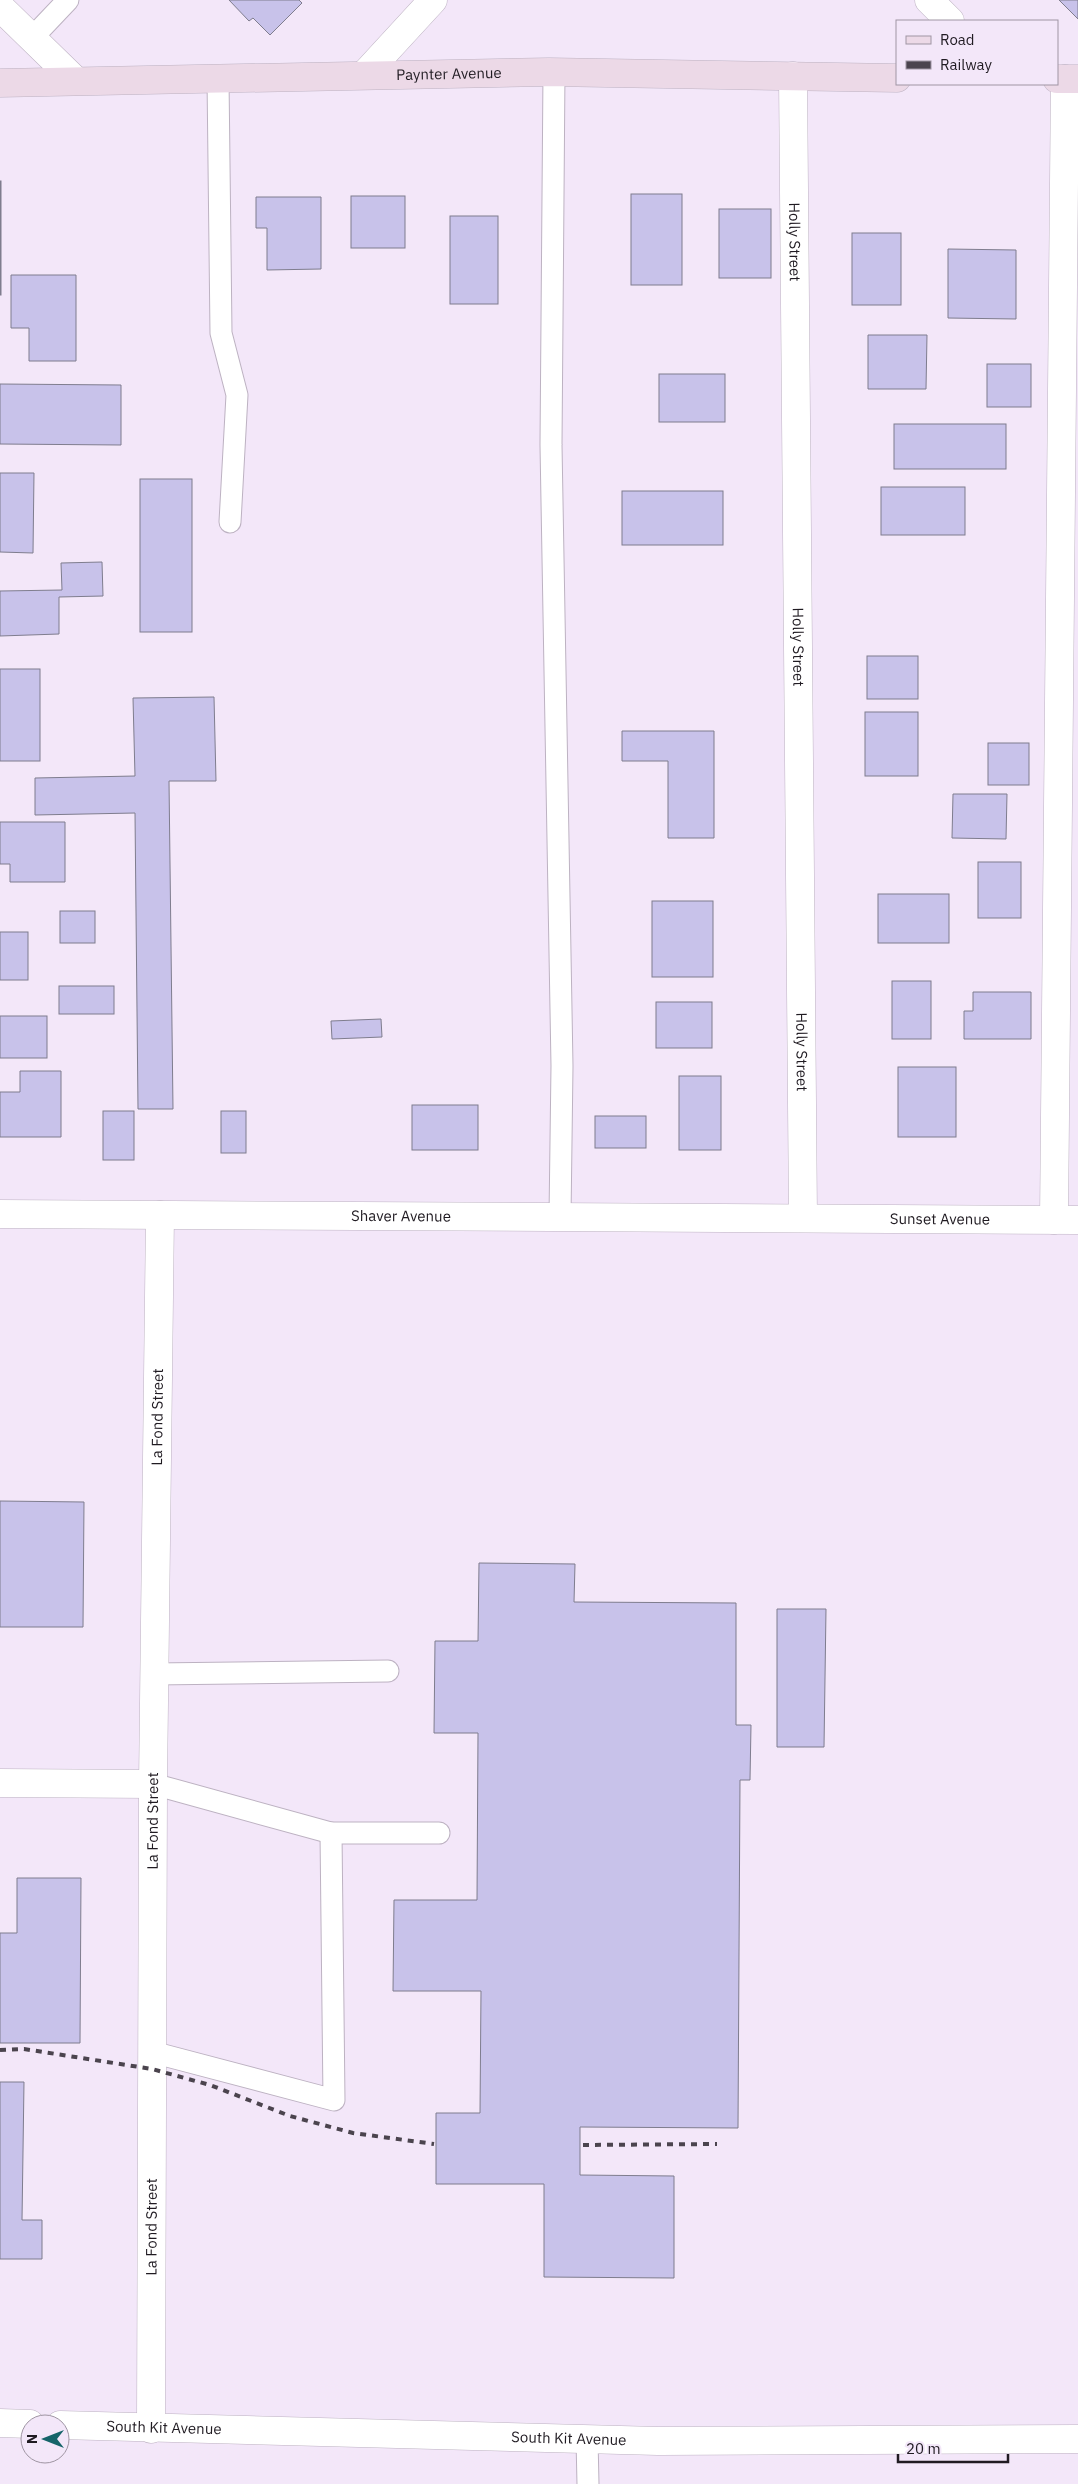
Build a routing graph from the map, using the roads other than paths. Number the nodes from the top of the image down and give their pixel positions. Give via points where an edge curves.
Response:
1 (68, 0) edge
2 (433, 0) edge
3 (929, 0) edge
4 (0, 7) edge
5 (949, 20) edge
6 (32, 38) junction
7 (554, 72) junction
8 (364, 75) junction
9 (793, 76) junction
10 (218, 78) junction
11 (896, 78) edge
12 (1067, 79) edge
13 (76, 81) junction
14 (0, 83) edge
15 (230, 522) dead end
16 (1069, 579) edge
17 (0, 1214) edge
18 (160, 1215) junction
19 (560, 1217) junction
20 (803, 1218) junction
21 (1066, 1220) edge
22 (388, 1671) dead end
23 (154, 1674) junction
24 (0, 1784) edge
25 (153, 1784) junction
26 (331, 1833) junction
27 (439, 1833) dead end
28 (152, 2052) junction
29 (0, 2423) edge
30 (20, 2424) edge
31 (70, 2426) edge
32 (151, 2429) junction
33 (1078, 2439) edge
34 (586, 2440) junction
35 (588, 2484) edge

1 - 6 lane
2 - 8 street
3 - 5 street
4 - 6 street
6 - 13 street
7 - 8 street, Paynter Avenue
7 - 9 street, Paynter Avenue
7 - 19 lane via 551,445 562,1066
8 - 10 street, Paynter Avenue
9 - 11 street, Paynter Avenue
9 - 20 street, Holly Street
10 - 13 street, Paynter Avenue
10 - 15 lane via 221,332 237,395
12 - 16 street
13 - 14 street, Paynter Avenue
16 - 21 street
17 - 18 street, Shaver Avenue
18 - 19 street, Shaver Avenue
18 - 23 street, La Fond Street
19 - 20 street, Shaver Avenue
20 - 21 street, Sunset Avenue
22 - 23 lane
23 - 25 street, La Fond Street
24 - 25 street
25 - 26 lane
25 - 28 street, La Fond Street
26 - 27 lane
26 - 28 lane via 334,2100
28 - 32 street, La Fond Street
29 - 30 street
31 - 32 street, South Kit Avenue
32 - 34 street, South Kit Avenue
33 - 34 street, South Kit Avenue
34 - 35 lane

